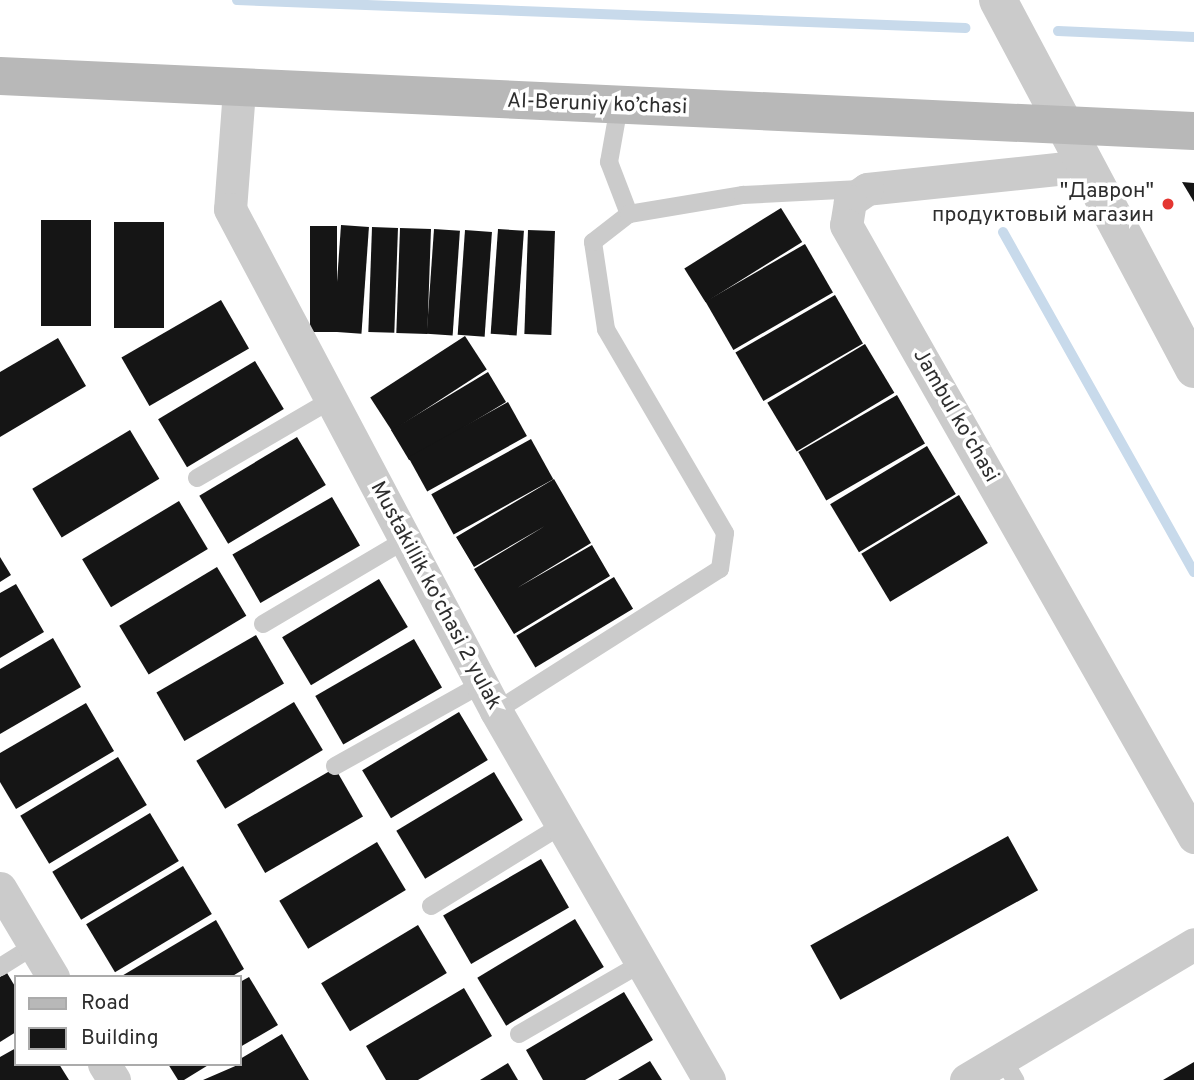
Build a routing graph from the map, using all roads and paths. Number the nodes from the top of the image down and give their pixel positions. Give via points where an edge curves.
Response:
1 (998, 0) edge
2 (0, 76) edge
3 (239, 90) junction
4 (619, 106) junction
5 (1062, 125) junction
6 (1194, 131) edge
7 (1085, 166) junction
8 (867, 189) junction
9 (629, 214) junction
10 (1194, 369) edge
11 (331, 400) junction
12 (197, 478) dead end
13 (405, 540) junction
14 (263, 624) dead end
15 (489, 698) junction
16 (335, 766) dead end
17 (562, 825) junction
18 (1194, 837) edge
19 (0, 888) edge
20 (431, 906) dead end
21 (1194, 944) edge
22 (34, 946) junction
23 (642, 963) junction
24 (0, 967) edge
25 (51, 975) edge
26 (519, 1034) dead end
27 (1009, 1069) edge
28 (709, 1080) edge
29 (966, 1080) edge

1 - 5 street
2 - 3 main road, Al-Beruniy ko’chasi
3 - 4 main road, Al-Beruniy ko’chasi
3 - 11 street, Mustakillik ko'chasi 2 yulak via 230,209
4 - 5 main road, Al-Beruniy ko’chasi
4 - 9 lane via 609,162
5 - 6 main road, Al-Beruniy ko’chasi
5 - 7 street
7 - 8 street
7 - 10 street
8 - 9 lane via 743,195
8 - 18 street, Jambul ko'chasi via 850,201 846,225
9 - 15 lane via 593,242 606,328 724,533 720,569
11 - 12 lane
11 - 13 street, Mustakillik ko'chasi 2 yulak
13 - 14 lane
13 - 15 street, Mustakillik ko'chasi 2 yulak
15 - 16 lane
15 - 17 street, Mustakillik ko'chasi 2 yulak
17 - 20 lane
17 - 23 street, Mustakillik ko'chasi 2 yulak
19 - 22 street
21 - 27 street
22 - 24 lane
22 - 25 street
23 - 26 lane
23 - 28 street, Mustakillik ko'chasi 2 yulak
27 - 29 street

